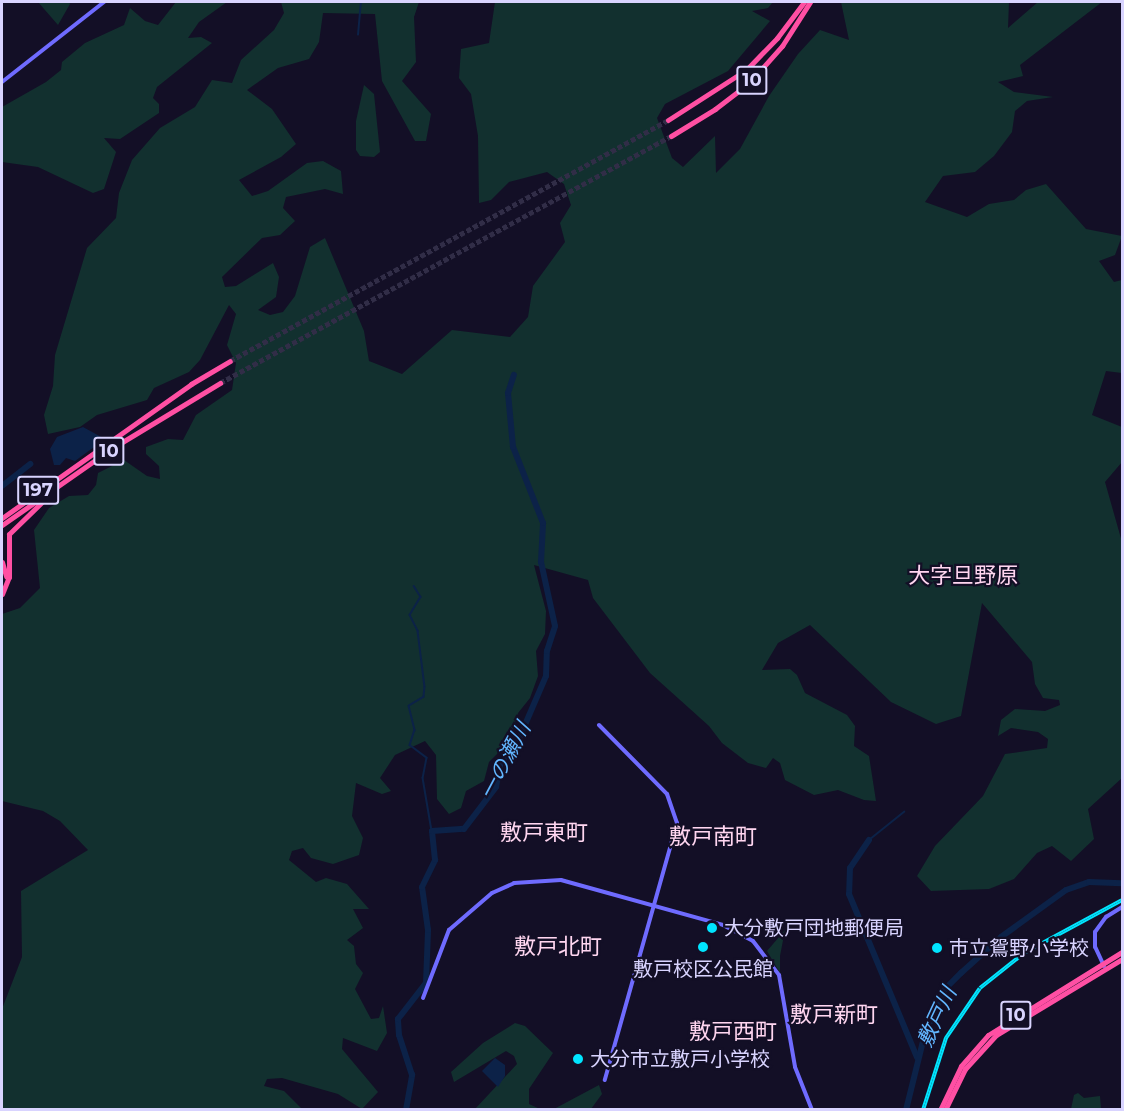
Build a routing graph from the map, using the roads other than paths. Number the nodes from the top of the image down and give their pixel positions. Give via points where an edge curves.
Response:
1 (104, 2) edge
2 (804, 2) edge
3 (810, 2) edge
4 (2, 82) edge
5 (668, 120) tunnel mouth
6 (671, 136) tunnel mouth
7 (230, 361) tunnel mouth
8 (220, 383) tunnel mouth
9 (88, 465) junction
10 (2, 517) edge
11 (2, 525) edge
12 (2, 562) edge
13 (2, 588) edge
14 (2, 594) edge
15 (599, 725) dead end
16 (655, 906) junction
17 (1122, 907) edge
18 (1122, 952) edge
19 (1122, 959) edge
20 (1104, 967) junction
21 (423, 998) dead end
22 (605, 1080) dead end
23 (812, 1110) edge
24 (940, 1110) edge
25 (945, 1110) edge

1 - 4 street
2 - 5 highway, 10 via 746,70
3 - 6 highway, 10 via 782,46 748,83 716,109
7 - 10 highway, 10
8 - 9 highway, 10
9 - 11 highway, 10
9 - 14 highway, 197 via 12,528 7,546 8,583
12 - 13 highway via 6,574
15 - 16 street via 667,794 675,809 676,829
16 - 21 street via 552,879 508,885 466,913 449,930
16 - 22 street
16 - 23 street via 731,928 753,941 767,956 782,984 793,1060
17 - 20 street via 1106,917 1095,932 1095,947
18 - 20 highway, 10
19 - 20 highway, 10
20 - 24 highway, 10 via 988,1035 961,1066
20 - 25 highway, 10 via 996,1035 965,1069

